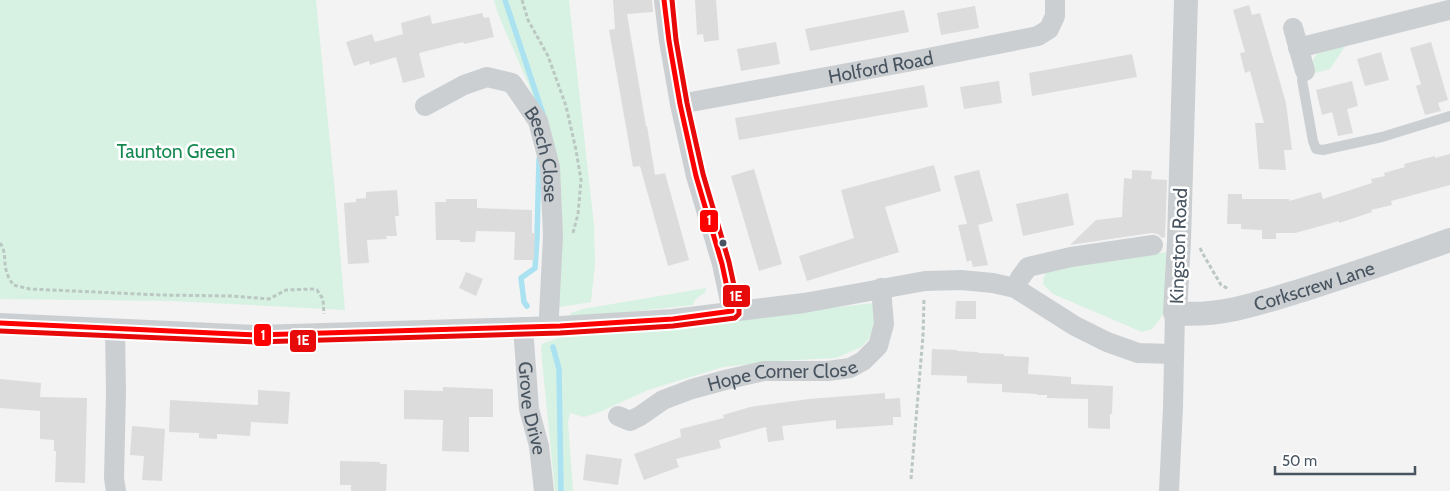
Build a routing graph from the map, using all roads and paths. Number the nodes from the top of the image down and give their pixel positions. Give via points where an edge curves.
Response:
1 (664, 0) edge
2 (1055, 0) edge
3 (1186, 0) edge
4 (1448, 8) edge
5 (1293, 28) dead end
6 (1298, 48) junction
7 (1305, 71) joint
8 (680, 104) junction
9 (425, 106) dead end
10 (1450, 116) edge
11 (1450, 240) edge
12 (1179, 241) junction
13 (0, 243) edge
14 (1154, 245) dead end
15 (925, 281) junction
16 (882, 288) junction
17 (1015, 288) junction
18 (1230, 290) dead end
19 (732, 311) junction
20 (1175, 313) junction
21 (0, 323) edge
22 (523, 326) junction
23 (550, 326) junction
24 (115, 329) junction
25 (324, 332) junction
26 (1174, 354) junction
27 (627, 424) dead end
28 (911, 479) dead end
29 (116, 491) edge
30 (544, 491) edge
31 (1169, 491) edge

1 - 8 street
2 - 8 street, Holford Road via 1054,16 1048,29 1038,36
3 - 12 street, Kingston Road
4 - 6 street
5 - 6 street
6 - 7 street
7 - 10 lane via 1302,80 1316,149 1382,137
8 - 19 street
9 - 23 street, Beech Close via 464,85 487,78 512,83 538,121 550,168 553,236
11 - 20 street, Corkscrew Lane via 1261,303 1217,313
12 - 18 path via 1199,244 1221,285
12 - 20 street, Kingston Road
13 - 25 path via 12,285 30,289 268,299 286,290 317,290 323,299
14 - 17 street via 1028,267
15 - 16 street
15 - 17 street via 977,281
15 - 28 path
16 - 19 street via 804,303
16 - 27 street, Hope Corner Close via 884,324 878,346 863,361 850,368 764,371 729,379 663,400
17 - 26 street via 1106,342 1138,353
19 - 23 street via 673,319
20 - 26 street, Kingston Road
21 - 24 street
22 - 23 street
22 - 25 street
22 - 30 street, Grove Drive via 529,409 539,446
24 - 25 street via 256,335
24 - 29 street
26 - 31 street, Kingston Road

